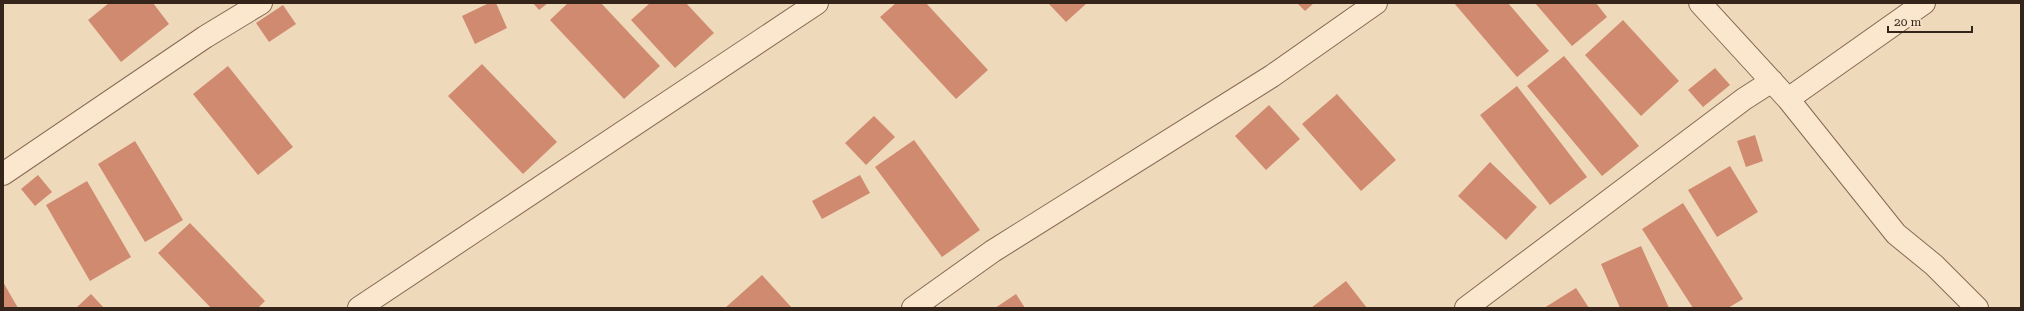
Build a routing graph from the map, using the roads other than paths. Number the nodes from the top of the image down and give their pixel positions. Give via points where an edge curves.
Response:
1 (261, 3) edge
2 (817, 3) edge
3 (1376, 3) edge
4 (1700, 3) edge
5 (1924, 3) edge
6 (1772, 81) junction
7 (1788, 98) junction
8 (3, 174) edge
9 (359, 308) edge
10 (913, 308) edge
11 (1466, 308) edge
12 (1978, 308) edge

1 - 8 street via 206,37
2 - 9 street
3 - 10 street via 1272,76 993,252
4 - 6 street
5 - 7 street
6 - 7 street
6 - 11 street via 1744,98
7 - 12 street via 1896,234 1934,265

